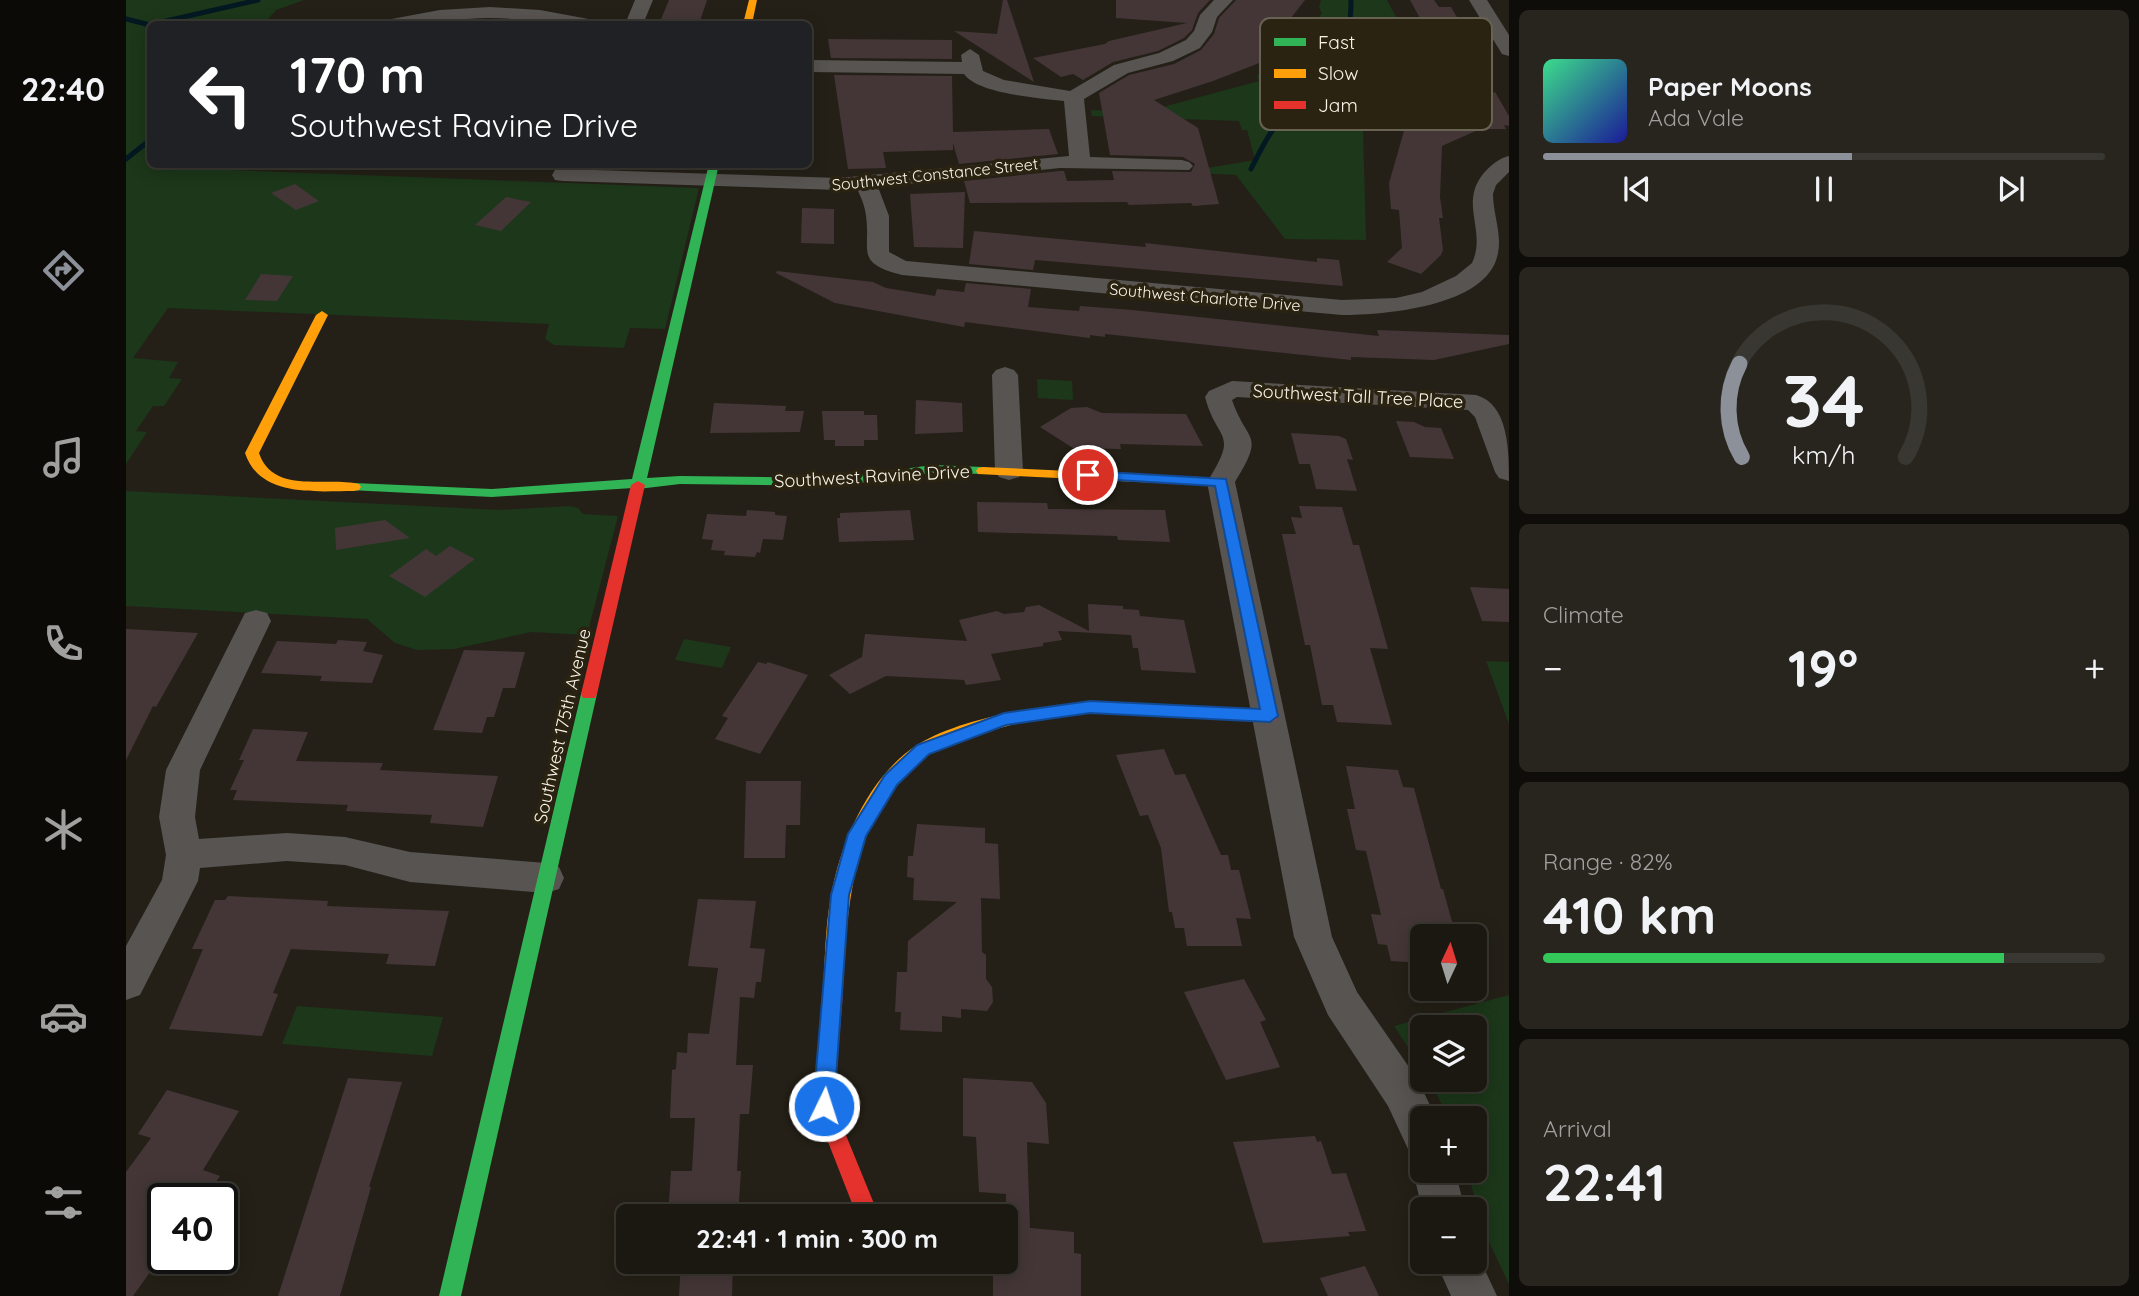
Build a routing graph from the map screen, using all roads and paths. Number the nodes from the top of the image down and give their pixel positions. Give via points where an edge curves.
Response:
1 (644, 0) edge
2 (753, 0) edge
3 (1224, 0) edge
4 (1478, 0) edge
5 (1489, 18) edge
6 (408, 21) edge
7 (570, 21) edge
8 (635, 21) edge
9 (748, 21) edge
10 (1492, 23) edge
11 (1509, 50) edge
12 (812, 66) edge
13 (1074, 97) junction
14 (1080, 162) junction
15 (1509, 162) edge
16 (1182, 166) dead end
17 (712, 172) edge
18 (563, 175) dead end
19 (866, 184) junction
20 (323, 315) dead end
21 (1005, 375) dead end
22 (1009, 471) junction
23 (1509, 472) edge
24 (1221, 482) junction
25 (640, 483) junction
26 (256, 621) dead end
27 (1270, 716) junction
28 (184, 856) junction
29 (546, 878) junction
30 (126, 983) edge
31 (1410, 1108) edge
32 (863, 1204) edge
33 (1464, 1274) edge
34 (450, 1296) edge
35 (1474, 1296) edge

1 - 8 street
2 - 9 street
3 - 13 street via 1209,15 1193,44 1166,58 1121,69
4 - 5 street
6 - 7 street via 492,13
10 - 11 street
12 - 13 street via 971,62 974,74 990,83
13 - 14 street
14 - 16 street, Southwest Constance Street
14 - 19 street, Southwest Constance Street
15 - 19 street, Southwest Charlotte Drive via 1493,173 1481,195 1487,247 1478,272 1447,292 1408,305 1367,308 902,268 888,263 874,246 878,219
17 - 18 street, Southwest Constance Street
17 - 19 street, Southwest Constance Street
17 - 25 street, Southwest 175th Avenue
20 - 25 street, Southwest Ravine Drive via 254,446 252,462 263,476 287,484 454,493
21 - 22 street
22 - 24 street, Southwest Ravine Drive
22 - 25 street, Southwest Ravine Drive via 932,469 840,482
23 - 24 street, Southwest Tall Tree Place via 1487,415 1476,403 1232,389 1218,397 1240,448
24 - 27 street
25 - 29 street, Southwest 175th Avenue
26 - 28 street via 183,770 177,817
27 - 31 street via 1312,937 1342,1003
27 - 32 street via 1090,707 1004,719 923,750 891,780 857,834 840,895 824,1106
28 - 29 street via 286,848 345,851 410,867
28 - 30 street via 180,881
29 - 34 street, Southwest 175th Avenue
33 - 35 street

